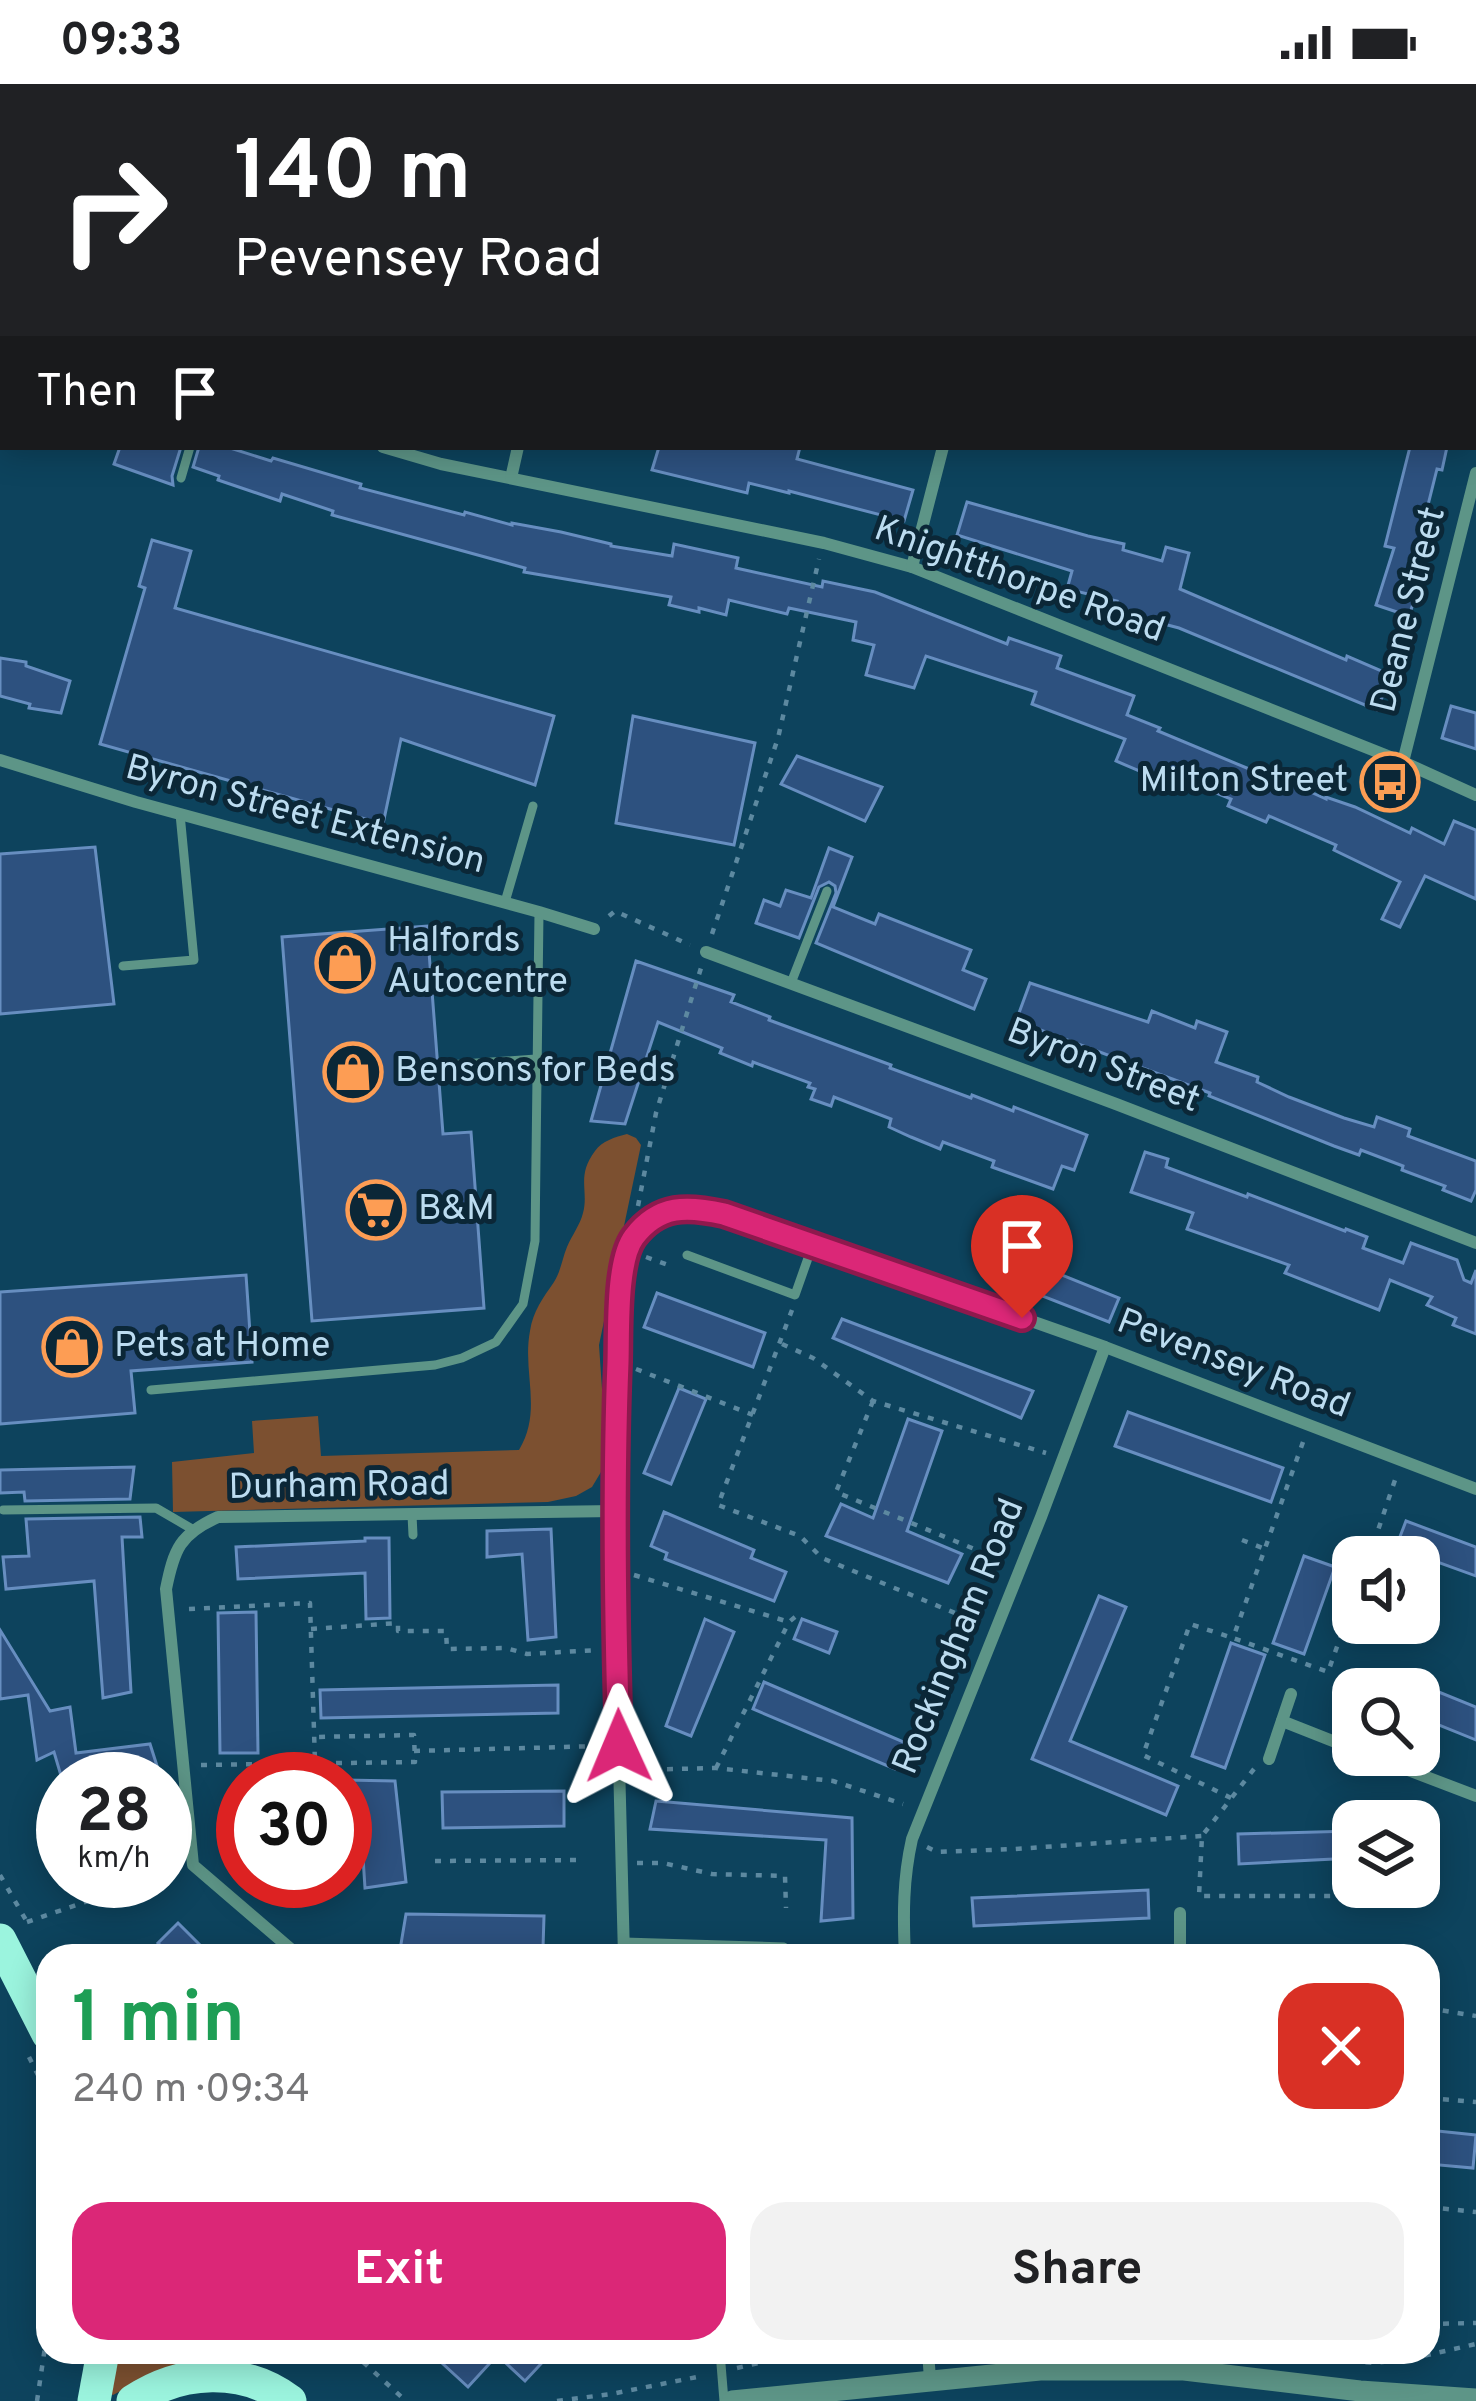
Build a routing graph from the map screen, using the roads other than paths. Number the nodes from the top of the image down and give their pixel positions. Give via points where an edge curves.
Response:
1 (189, 450) edge
2 (393, 450) edge
3 (517, 450) edge
4 (942, 450) edge
5 (1476, 473) edge
6 (182, 478) dead end
7 (511, 478) junction
8 (912, 567) junction
9 (0, 760) edge
10 (1403, 761) junction
11 (1476, 795) edge
12 (533, 806) dead end
13 (180, 814) junction
14 (827, 891) dead end
15 (505, 902) junction
16 (539, 912) junction
17 (594, 929) road end
18 (706, 952) road end
19 (123, 966) dead end
20 (791, 983) junction
21 (536, 1059) junction
22 (448, 1065) dead end
23 (1476, 1243) edge
24 (813, 1244) junction
25 (687, 1255) dead end
26 (1105, 1347) junction
27 (151, 1390) dead end
28 (1476, 1489) edge
29 (3, 1510) dead end
30 (615, 1511) junction
31 (412, 1515) junction
32 (192, 1528) junction
33 (413, 1535) dead end
34 (1291, 1694) dead end
35 (1282, 1721) junction
36 (1332, 1741) edge
37 (1269, 1759) road end
38 (1424, 1776) edge
39 (1476, 1796) edge
40 (1180, 1913) dead end
41 (13, 1931) edge
42 (285, 1944) edge
43 (624, 1944) edge
44 (904, 1944) edge
45 (1180, 1944) edge
46 (36, 1999) edge
47 (101, 2364) edge
48 (248, 2364) edge
49 (721, 2364) edge
50 (929, 2364) edge
51 (930, 2379) junction
52 (279, 2394) edge
53 (1476, 2399) edge
54 (741, 2400) edge
55 (94, 2401) edge
56 (134, 2401) edge

1 - 6 lane
2 - 7 street, Knightthorpe Road
3 - 7 street
4 - 8 street
5 - 10 street, Deane Street
7 - 8 street, Knightthorpe Road
8 - 10 street, Knightthorpe Road
9 - 13 street, Byron Street Extension
10 - 11 street, Knightthorpe Road
12 - 15 lane
13 - 15 street, Byron Street Extension
13 - 19 lane via 194,960
14 - 20 lane
15 - 16 street, Byron Street Extension
16 - 17 street, Byron Street Extension
16 - 21 lane
18 - 20 street, Byron Street
20 - 23 street, Byron Street
21 - 22 lane
21 - 27 lane via 535,1241 523,1304 496,1342 435,1365
24 - 25 lane via 795,1294
24 - 26 street, Pevensey Road
24 - 30 street, Pevensey Road via 691,1207 651,1219 630,1246 620,1290
26 - 28 street, Pevensey Road
26 - 44 street, Rockingham Road via 912,1839
29 - 32 lane via 156,1508
30 - 31 street, Durham Road
30 - 43 street
31 - 32 street, Durham Road via 218,1517
31 - 33 lane
32 - 42 street, Durham Road via 172,1558 166,1588 193,1865
34 - 35 street
35 - 36 street
35 - 37 street
38 - 39 street
40 - 45 street
41 - 46 highway
47 - 55 highway
48 - 52 highway
49 - 54 lane
50 - 51 street
51 - 53 street via 1184,2369
51 - 54 street
52 - 56 highway via 231,2376 195,2376

